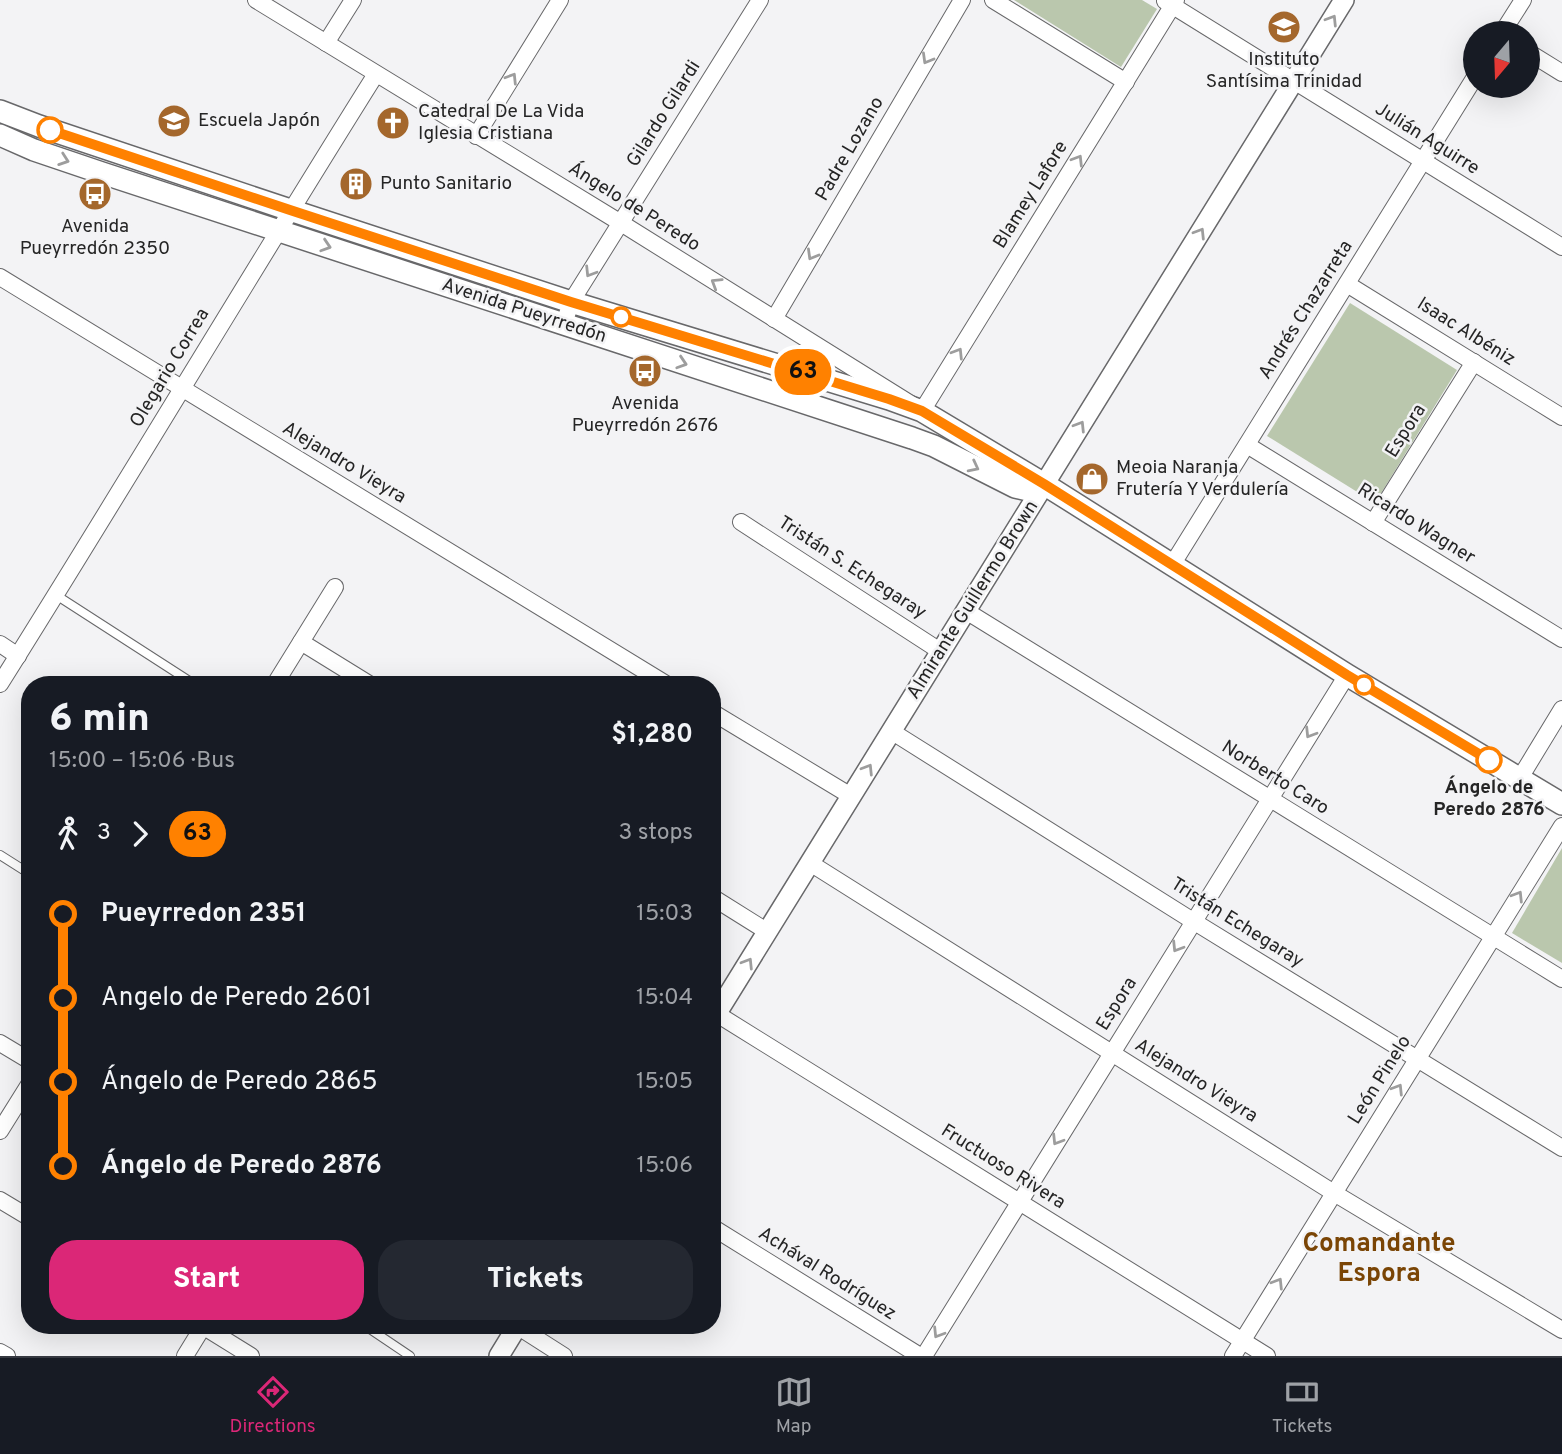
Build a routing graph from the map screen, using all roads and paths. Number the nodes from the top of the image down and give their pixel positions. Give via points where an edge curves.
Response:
1 (256, 0) edge
2 (353, 0) edge
3 (560, 0) edge
4 (760, 0) edge
5 (962, 0) edge
6 (993, 0) edge
7 (1344, 0) edge
8 (1523, 0) edge
9 (1170, 2) edge
10 (1510, 21) edge
11 (326, 43) junction
12 (1540, 59) edge
13 (1562, 73) edge
14 (376, 74) junction
15 (1294, 81) junction
16 (1126, 82) junction
17 (1463, 96) edge
18 (0, 111) edge
19 (0, 135) edge
20 (476, 136) junction
21 (1423, 161) junction
22 (290, 210) junction
23 (621, 223) junction
24 (278, 230) junction
25 (1562, 247) edge
26 (0, 277) edge
27 (1347, 284) junction
28 (571, 302) junction
29 (774, 319) junction
30 (564, 324) junction
31 (1474, 362) junction
32 (182, 389) junction
33 (922, 411) junction
34 (1562, 416) edge
35 (1247, 445) junction
36 (1044, 484) junction
37 (741, 522) dead end
38 (1373, 523) junction
39 (1172, 565) junction
40 (335, 587) dead end
41 (56, 595) junction
42 (966, 611) junction
43 (1562, 639) edge
44 (301, 642) junction
45 (0, 644) edge
46 (940, 650) junction
47 (18, 656) junction
48 (1347, 675) junction
49 (182, 676) edge
50 (280, 676) edge
51 (356, 676) edge
52 (653, 676) edge
53 (0, 684) edge
54 (1562, 709) edge
55 (721, 717) edge
56 (891, 731) junction
57 (1520, 778) junction
58 (851, 796) junction
59 (1269, 799) junction
60 (1562, 804) edge
61 (1562, 826) edge
62 (0, 855) edge
63 (810, 863) junction
64 (21, 868) edge
65 (721, 903) edge
66 (1193, 921) junction
67 (768, 932) junction
68 (1493, 936) junction
69 (1562, 979) edge
70 (721, 1007) edge
71 (721, 1021) edge
72 (0, 1043) edge
73 (1111, 1053) junction
74 (21, 1056) edge
75 (1418, 1058) junction
76 (21, 1097) edge
77 (0, 1131) edge
78 (1562, 1148) edge
79 (1334, 1193) junction
80 (0, 1200) edge
81 (1019, 1202) junction
82 (21, 1213) edge
83 (721, 1233) edge
84 (1562, 1330) edge
85 (198, 1334) edge
86 (217, 1334) edge
87 (377, 1334) edge
88 (513, 1334) edge
89 (530, 1334) edge
90 (1242, 1341) junction
91 (0, 1352) edge
92 (7, 1356) edge
93 (185, 1356) edge
94 (251, 1356) edge
95 (410, 1356) edge
96 (499, 1356) edge
97 (564, 1356) edge
98 (922, 1356) edge
99 (1233, 1356) edge
100 (1267, 1356) edge

1 - 11 street, Ángelo de Peredo
2 - 11 street
20 -> 3 street
4 - 23 street, Gilardo Gilardi
5 -> 29 street, Padre Lozano
6 - 16 street
15 -> 7 street, Almirante Guillermo Brown
8 - 10 street
9 - 15 street, Julián Aguirre
9 - 16 street, Blamey Lafore
11 - 14 street, Ángelo de Peredo
12 - 13 street
14 - 20 street, Ángelo de Peredo
14 - 22 street, Olegario Correa
15 - 21 street, Julián Aguirre
36 -> 15 street, Almirante Guillermo Brown
33 -> 16 street, Blamey Lafore
17 - 21 street, Andrés Chazarreta
18 - 22 main road, Avenida Pueyrredón
19 -> 24 main road, Avenida Pueyrredón
20 - 23 street, Ángelo de Peredo
21 - 25 street, Julián Aguirre
21 - 27 street, Andrés Chazarreta
22 - 24 street, Olegario Correa
22 - 28 main road, Avenida Pueyrredón
23 -> 28 street, Gilardo Gilardi
29 -> 23 street, Ángelo de Peredo
24 -> 30 main road, Avenida Pueyrredón
24 - 32 street, Olegario Correa
26 - 32 street, Alejandro Vieyra
27 - 31 street, Isaac Albéniz
27 - 35 street, Andrés Chazarreta
28 - 30 street, Gilardo Gilardi
28 - 33 main road, Avenida Pueyrredón
29 - 33 street, Ángelo de Peredo
30 -> 36 main road, Avenida Pueyrredón via 912,438 1015,487 1028,490
31 - 34 street, Isaac Albéniz
31 - 38 street, Espora
32 - 41 street, Olegario Correa
32 - 52 street, Alejandro Vieyra
33 - 36 main road, Avenida Pueyrredón
35 - 38 street, Ricardo Wagner
35 - 39 street, Andrés Chazarreta
36 - 39 main road, Avenida Pueyrredón
36 - 42 street, Almirante Guillermo Brown
37 - 46 street, Tristán S. Echegaray
38 - 43 street, Ricardo Wagner
39 - 48 main road, Avenida Pueyrredón
40 - 44 street
41 - 47 street, Olegario Correa
41 - 49 lane
42 - 46 street, Almirante Guillermo Brown
42 - 59 street, Norberto Caro
44 - 50 street
44 - 51 street
45 - 47 street
46 - 56 street, Almirante Guillermo Brown
47 - 53 street, Olegario Correa
48 - 57 main road, Avenida Pueyrredón
48 -> 59 street, Espora
54 - 57 street
55 - 58 street
58 -> 56 street, Almirante Guillermo Brown
56 - 66 street, Tristán Echegaray
57 - 60 main road, Avenida Pueyrredón
58 - 63 street, Almirante Guillermo Brown
59 - 66 street, Espora
59 - 68 street, Norberto Caro
68 -> 61 street, León Pinelo
62 - 64 lane
63 - 67 street, Almirante Guillermo Brown
63 - 73 street, Alejandro Vieyra
65 - 67 street
66 -> 73 street, Espora
66 - 75 street, Tristán Echegaray
70 -> 67 street, Almirante Guillermo Brown
68 - 69 street, Norberto Caro
68 - 75 street, León Pinelo
71 - 81 street, Fructuoso Rivera
72 - 74 street
73 - 79 street, Alejandro Vieyra
73 -> 81 street, Espora
75 - 78 street, Tristán Echegaray
79 -> 75 street, León Pinelo
76 - 77 street
79 - 84 street, Alejandro Vieyra
90 -> 79 street, León Pinelo
80 - 82 street
81 - 90 street, Fructuoso Rivera
81 -> 98 street, Espora
83 - 98 street, Achával Rodríguez
85 - 93 street
86 - 94 street
87 - 95 lane
88 - 96 street
89 - 97 street
90 - 99 street, León Pinelo
90 - 100 street, Fructuoso Rivera
91 - 92 street

